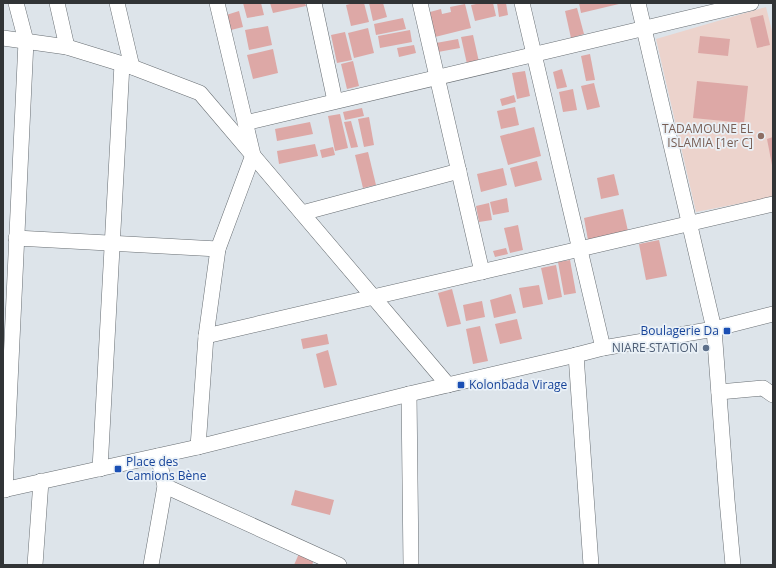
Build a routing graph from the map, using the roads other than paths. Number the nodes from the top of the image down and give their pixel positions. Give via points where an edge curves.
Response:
1 (16, 3) edge
2 (57, 3) edge
3 (117, 3) edge
4 (217, 3) edge
5 (314, 3) edge
6 (420, 3) edge
7 (522, 3) edge
8 (638, 3) edge
9 (751, 3) edge
10 (644, 28) junction
11 (3, 38) edge
12 (26, 41) junction
13 (68, 47) junction
14 (534, 54) junction
15 (127, 65) junction
16 (437, 78) junction
17 (335, 101) junction
18 (245, 123) junction
19 (253, 155) junction
20 (459, 171) junction
21 (773, 204) edge
22 (302, 213) junction
23 (690, 224) junction
24 (16, 238) junction
25 (112, 243) junction
26 (218, 249) junction
27 (580, 249) junction
28 (482, 272) junction
29 (374, 297) junction
30 (8, 298) edge
31 (773, 314) edge
32 (714, 329) junction
33 (206, 336) junction
34 (603, 348) junction
35 (576, 355) junction
36 (448, 385) junction
37 (719, 392) junction
38 (409, 394) junction
39 (773, 395) edge
40 (198, 447) junction
41 (158, 456) junction
42 (100, 469) junction
43 (41, 481) junction
44 (165, 486) junction
45 (4, 490) edge
46 (335, 564) edge
47 (35, 565) edge
48 (151, 565) edge
49 (411, 565) edge
50 (591, 565) edge
51 (733, 565) edge

1 - 12 street
2 - 13 street
3 - 15 street
4 - 18 street
5 - 17 street
6 - 16 street
7 - 14 street
8 - 10 street
9 - 10 street
10 - 14 street
10 - 23 street
11 - 12 street
12 - 13 street
12 - 24 street
13 - 15 street
14 - 16 street
14 - 27 street
15 - 19 street via 200,93
15 - 25 street
16 - 17 street
16 - 20 street
17 - 18 street
18 - 19 street
19 - 22 street
19 - 26 street
20 - 22 street
20 - 28 street
21 - 23 street
22 - 29 street
23 - 27 street
23 - 32 street
24 - 25 street
24 - 30 street
25 - 26 street
25 - 42 street
26 - 33 street
27 - 28 street
27 - 34 street
28 - 29 street
29 - 33 street
29 - 36 street
30 - 45 street
31 - 32 street
32 - 34 street
32 - 37 street
33 - 40 street
34 - 35 street
35 - 36 street
35 - 50 street
36 - 38 street
37 - 39 street via 764,388
37 - 51 street
38 - 40 street
38 - 49 street
40 - 41 street
41 - 42 street
41 - 44 street
42 - 43 street
43 - 45 street
43 - 47 street
44 - 46 street
44 - 48 street

